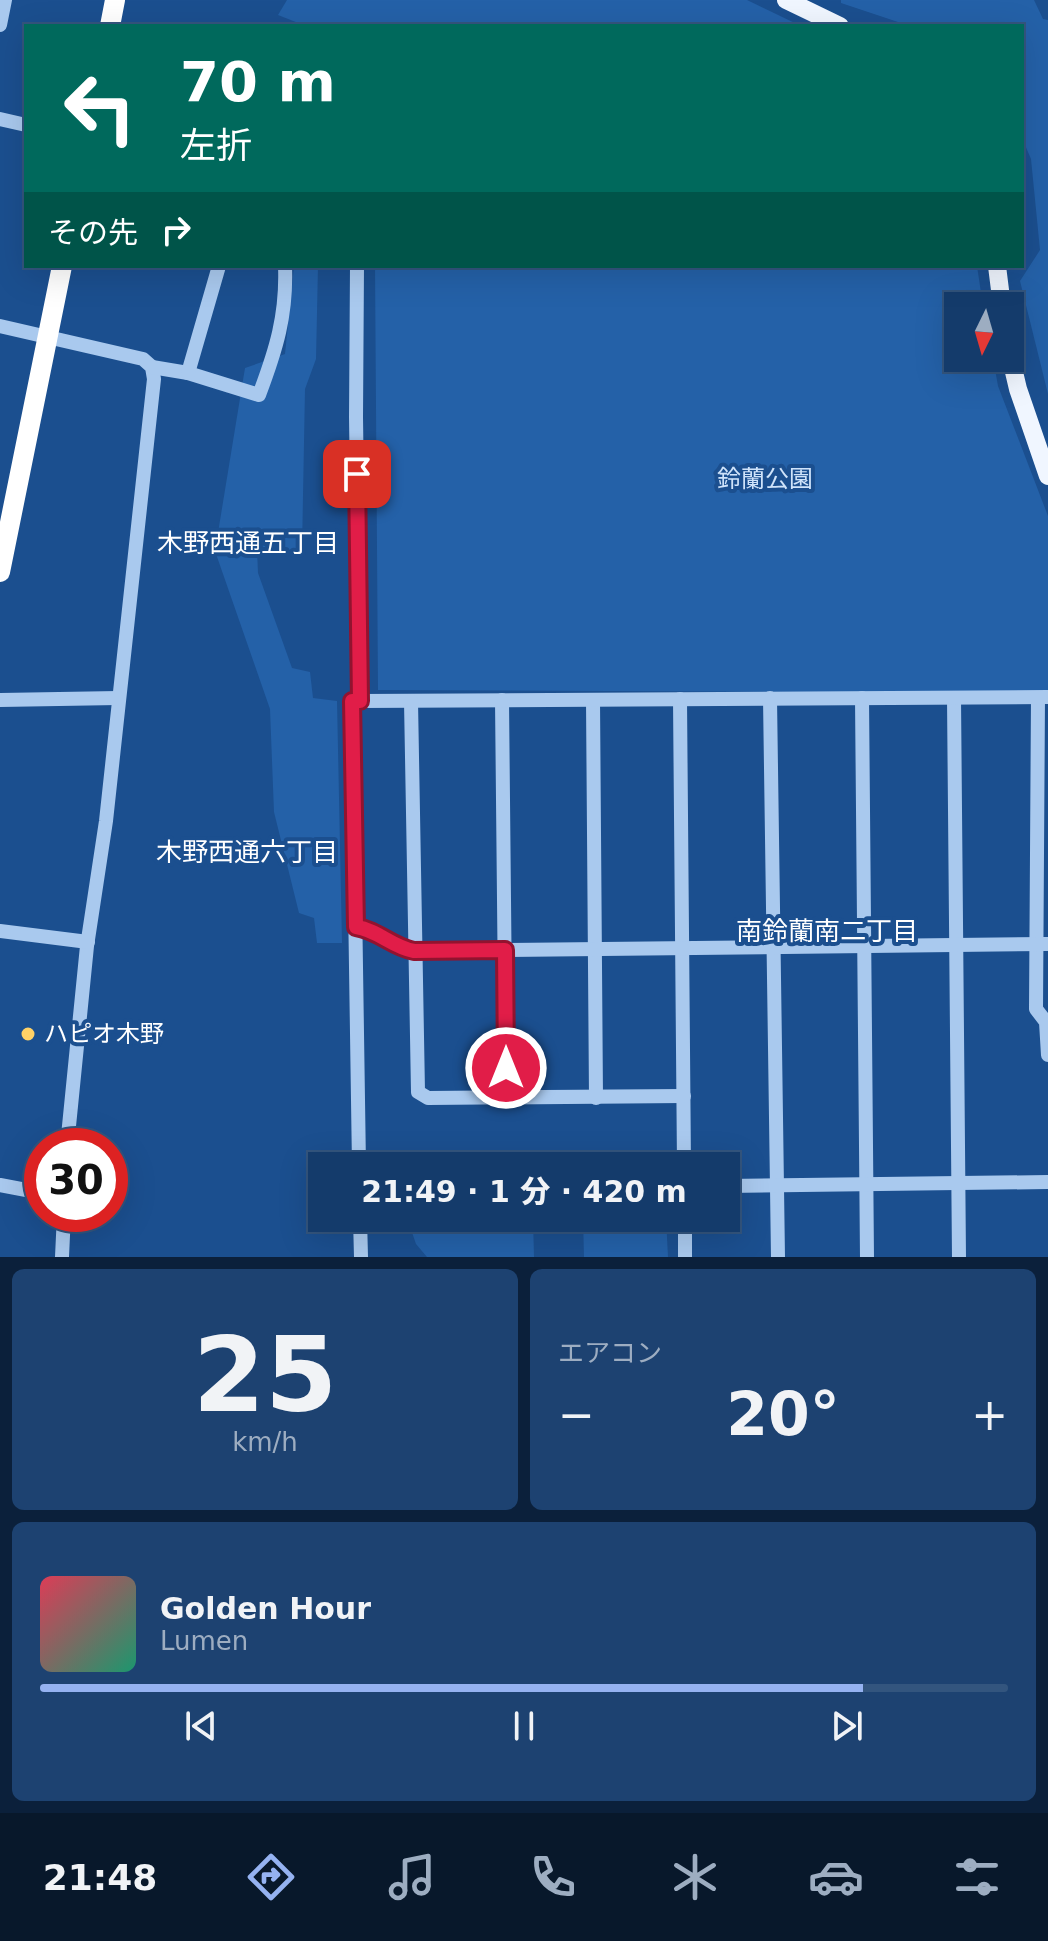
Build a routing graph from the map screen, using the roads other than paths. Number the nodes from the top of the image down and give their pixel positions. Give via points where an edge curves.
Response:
1 (5, 0) edge
2 (115, 0) edge
3 (786, 0) edge
4 (110, 24) edge
5 (836, 24) edge
6 (0, 25) edge
7 (0, 119) edge
8 (24, 125) edge
9 (62, 268) edge
10 (218, 268) edge
11 (285, 268) edge
12 (357, 268) edge
13 (997, 268) edge
14 (1000, 292) edge
15 (0, 326) edge
16 (47, 336) junction
17 (152, 367) junction
18 (1014, 372) edge
19 (188, 373) junction
20 (1048, 476) edge
21 (3, 538) edge
22 (0, 572) edge
23 (118, 698) junction
24 (770, 698) junction
25 (862, 698) junction
26 (954, 698) junction
27 (1043, 698) edge
28 (680, 699) junction
29 (0, 700) edge
30 (502, 700) junction
31 (593, 700) junction
32 (360, 701) junction
33 (411, 701) junction
34 (356, 927) junction
35 (0, 931) edge
36 (88, 942) junction
37 (1043, 944) edge
38 (956, 945) junction
39 (864, 946) junction
40 (774, 947) junction
41 (595, 948) junction
42 (682, 948) junction
43 (505, 950) junction
44 (414, 951) junction
45 (1048, 1055) edge
46 (1048, 1070) edge
47 (684, 1096) junction
48 (506, 1098) junction
49 (596, 1098) junction
50 (69, 1128) edge
51 (359, 1152) edge
52 (684, 1152) edge
53 (958, 1182) junction
54 (1048, 1182) edge
55 (866, 1183) junction
56 (0, 1185) edge
57 (777, 1185) junction
58 (740, 1186) edge
59 (24, 1190) edge
60 (63, 1232) edge
61 (360, 1232) edge
62 (685, 1232) edge
63 (62, 1257) edge
64 (361, 1257) edge
65 (685, 1257) edge
66 (778, 1257) edge
67 (867, 1257) edge
68 (959, 1257) edge

1 - 6 street
2 - 4 highway
3 - 5 main road
7 - 8 street
9 - 16 highway
10 - 19 street
11 - 19 street via 279,343 259,395
12 - 32 street
13 - 14 main road
15 - 16 street
16 - 17 street via 143,359
16 - 21 highway
17 - 19 street
17 - 23 street via 153,401
18 - 20 main road
21 - 22 highway
23 - 29 street
23 - 36 street
24 - 25 street
24 - 28 street
24 - 40 street
25 - 26 street
25 - 39 street
26 - 27 street
26 - 38 street
27 - 37 street
28 - 31 street
28 - 42 street
30 - 31 street
30 - 33 street
30 - 43 street
31 - 41 street
32 - 33 street
32 - 34 street via 352,701
33 - 44 street
34 - 44 street
34 - 51 street
35 - 36 street
36 - 50 street
37 - 38 street
37 - 45 street via 1036,1009 1046,1022
38 - 39 street
38 - 53 street
39 - 40 street
39 - 55 street
40 - 42 street
40 - 57 street
41 - 42 street
41 - 43 street
41 - 49 street
42 - 47 street
43 - 44 street
43 - 48 street
44 - 48 street via 418,1092 428,1098
45 - 46 street
47 - 49 street
47 - 52 street
48 - 49 street
53 - 54 street
53 - 55 street
53 - 68 street
55 - 57 street
55 - 67 street
56 - 59 street
57 - 58 street
57 - 66 street
60 - 63 street
61 - 64 street
62 - 65 street

